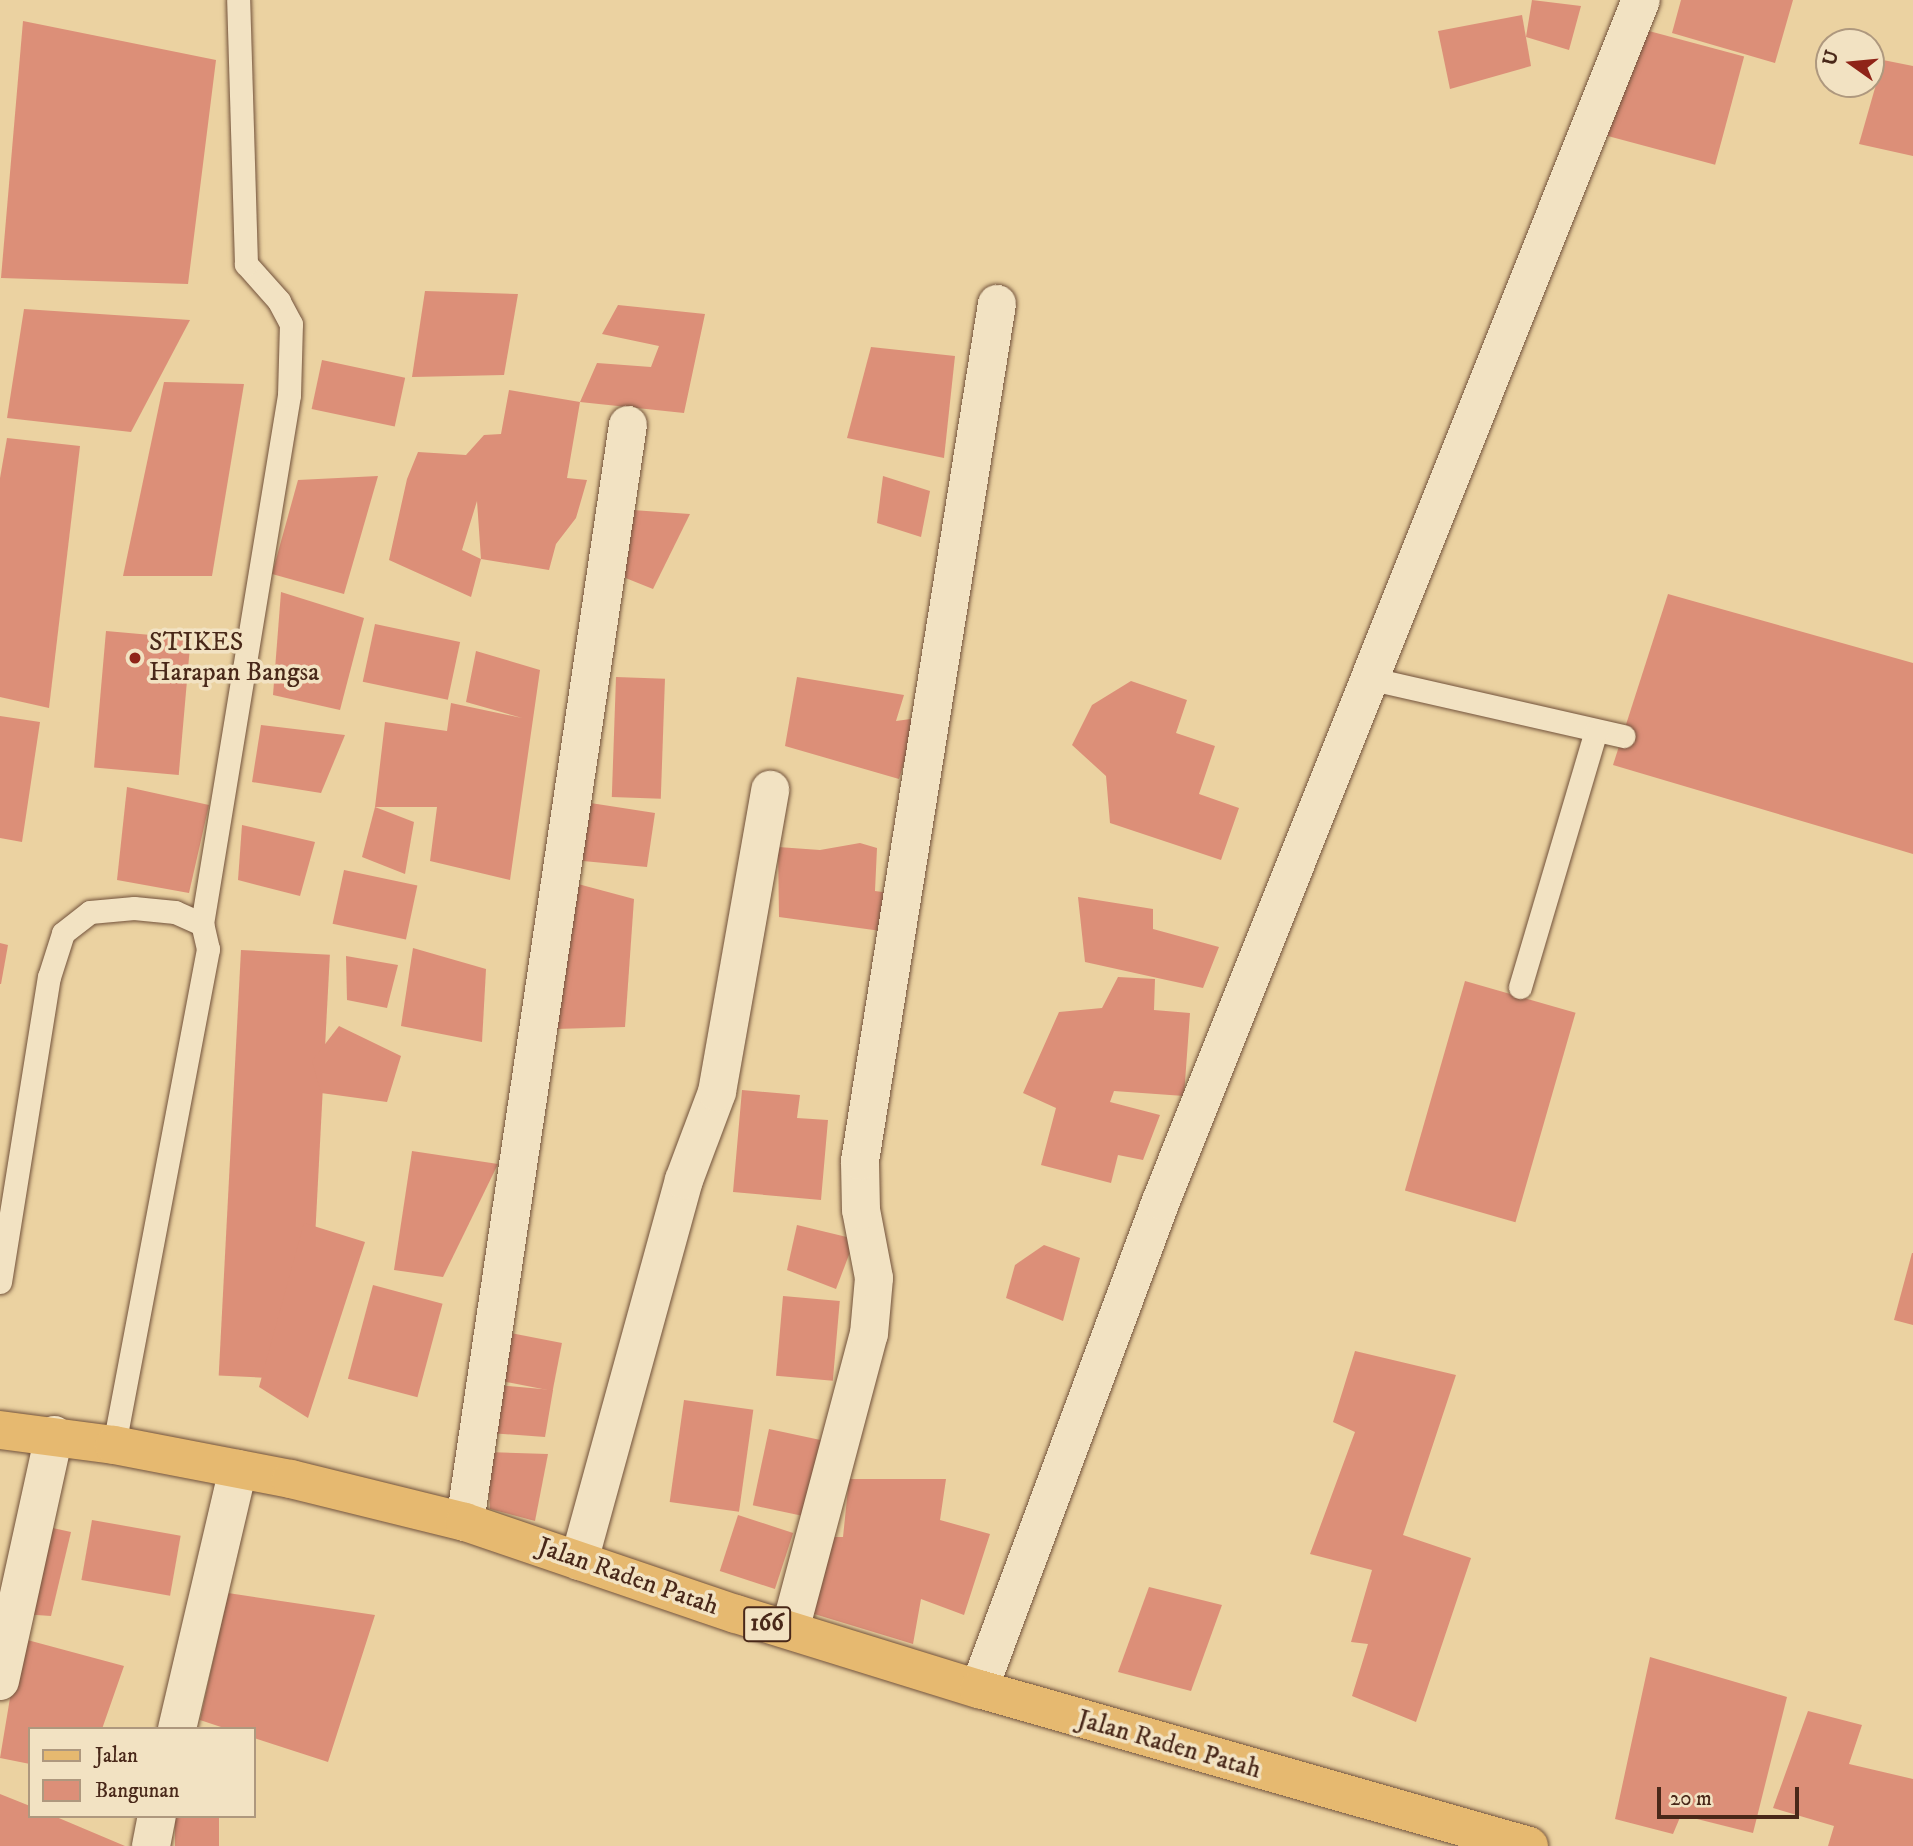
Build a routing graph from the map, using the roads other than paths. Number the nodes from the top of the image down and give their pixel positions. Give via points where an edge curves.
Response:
1 (238, 0) edge
2 (1641, 0) edge
3 (997, 304) dead end
4 (628, 425) dead end
5 (1368, 678) junction
6 (1596, 731) junction
7 (1623, 736) dead end
8 (770, 790) dead end
9 (202, 924) junction
10 (1520, 987) dead end
11 (0, 1282) edge
12 (0, 1430) edge
13 (54, 1436) junction
14 (114, 1445) junction
15 (238, 1469) junction
16 (465, 1522) junction
17 (579, 1561) junction
18 (790, 1630) junction
19 (0, 1681) edge
20 (979, 1689) junction
21 (177, 1727) edge
22 (157, 1818) edge
23 (150, 1846) edge
24 (1529, 1846) edge

1 - 9 lane via 246,264 279,301 291,324 293,349
2 - 5 street
3 - 18 street via 860,1161 861,1210 874,1278 869,1334
4 - 16 street
5 - 6 lane
5 - 20 street via 1161,1201
6 - 7 lane
6 - 10 lane
8 - 17 street via 718,1092 684,1180
9 - 11 lane via 175,912 134,908 90,912 63,933 49,977
9 - 14 lane via 208,949
12 - 13 main road, Jalan Raden Patah / 166
13 - 14 main road, Jalan Raden Patah / 166
13 - 19 street
14 - 15 main road, Jalan Raden Patah / 166
15 - 16 main road, Jalan Raden Patah / 166
15 - 21 street
16 - 17 main road, Jalan Raden Patah / 166
17 - 18 main road, Jalan Raden Patah / 166
18 - 20 main road, Jalan Raden Patah / 166
20 - 24 main road, Jalan Raden Patah / 166
22 - 23 street

